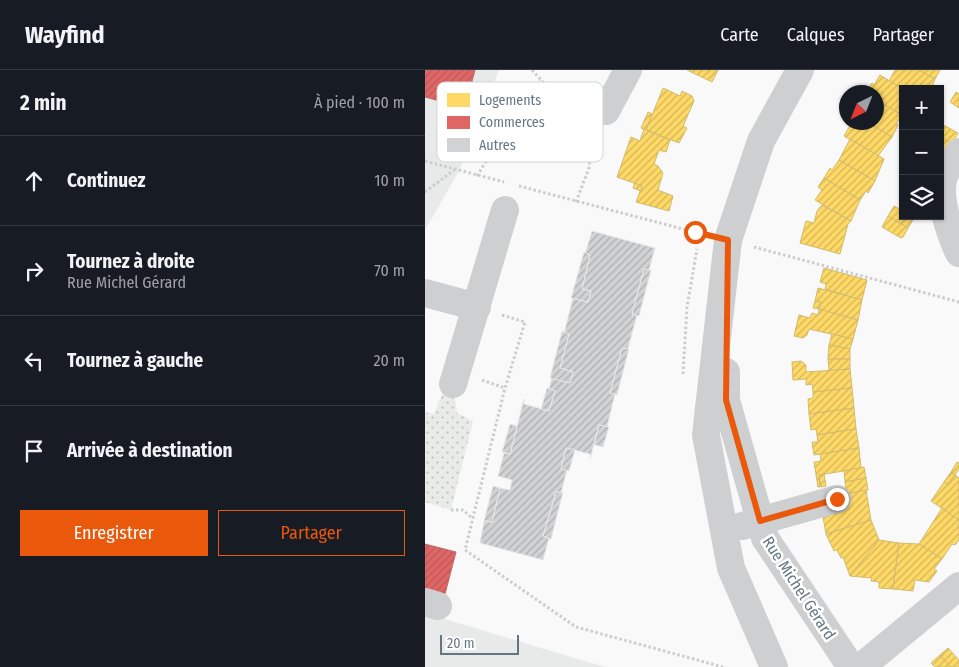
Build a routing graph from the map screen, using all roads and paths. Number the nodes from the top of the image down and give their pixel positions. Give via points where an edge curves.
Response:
1 (532, 70) edge
2 (628, 70) edge
3 (800, 70) edge
4 (540, 80) edge
5 (607, 110) dead end
6 (959, 152) edge
7 (425, 161) edge
8 (486, 162) edge
9 (590, 162) edge
10 (455, 170) junction
11 (477, 176) junction
12 (425, 192) edge
13 (576, 202) junction
14 (505, 210) dead end
15 (728, 240) junction
16 (959, 253) edge
17 (425, 293) edge
18 (959, 302) edge
19 (477, 307) junction
20 (453, 384) dead end
21 (837, 499) dead end
22 (451, 510) dead end
23 (472, 518) junction
24 (760, 521) junction
25 (724, 531) junction
26 (959, 586) edge
27 (723, 667) edge
28 (774, 667) edge
29 (851, 667) edge
30 (861, 667) edge

1 - 4 path
2 - 5 street
3 - 15 street, Rue Michel Gérard via 761,141
6 - 16 street via 944,177 942,194
7 - 10 path
8 - 11 path
9 - 13 path
10 - 11 path
10 - 12 path
11 - 13 path
13 - 15 path
14 - 19 street
15 - 18 path
15 - 24 street, Rue Michel Gérard via 726,400
15 - 25 street, Rue Michel Gérard via 706,434
17 - 19 street
19 - 20 street
19 - 23 path via 525,322
21 - 24 street
22 - 23 path via 463,510
23 - 27 path via 465,550 576,627
24 - 25 street
24 - 29 street, Rue Michel Gérard via 765,538
25 - 28 street, Rue Michel Gérard via 731,568
26 - 30 street

